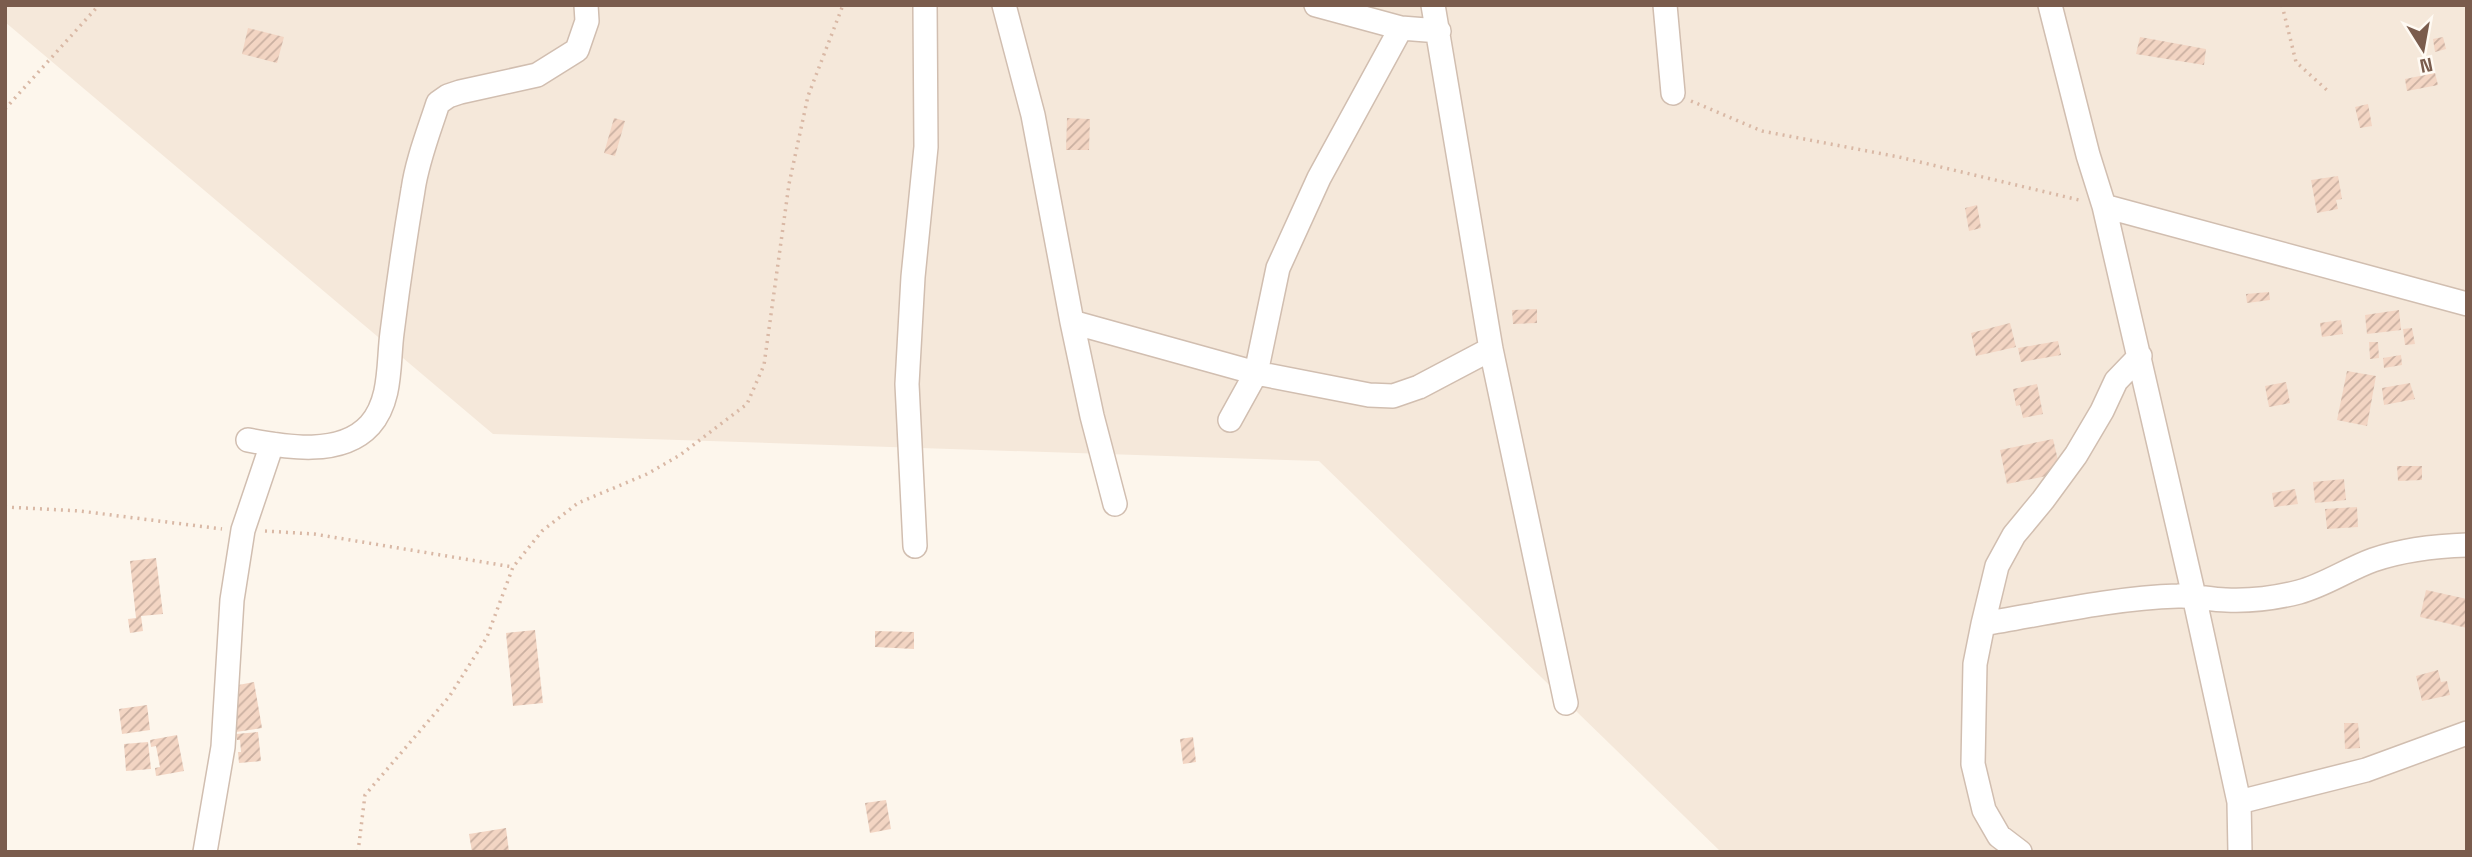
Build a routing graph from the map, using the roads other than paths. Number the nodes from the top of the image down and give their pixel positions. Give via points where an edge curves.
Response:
1 (586, 5) edge
2 (925, 5) edge
3 (1004, 5) edge
4 (1316, 5) edge
5 (1433, 5) edge
6 (1665, 5) edge
7 (2050, 5) edge
8 (1401, 28) junction
9 (1439, 31) junction
10 (1673, 93) road end
11 (2104, 206) junction
12 (2467, 304) edge
13 (1072, 322) junction
14 (1491, 349) junction
15 (2140, 356) junction
16 (1256, 373) junction
17 (1230, 420) dead end
18 (248, 440) dead end
19 (272, 444) junction
20 (1115, 504) dead end
21 (2467, 545) edge
22 (915, 546) dead end
23 (2194, 596) junction
24 (1983, 624) junction
25 (1566, 703) dead end
26 (2467, 733) edge
27 (2239, 802) junction
28 (205, 852) edge
29 (2020, 852) edge
30 (2240, 852) edge

1 - 19 street via 587,21 578,50 537,75 460,92 438,103 413,187 387,389 370,425 355,437 328,447
2 - 22 street via 926,147 907,383
3 - 13 street via 1033,115
4 - 8 street
5 - 9 street
6 - 10 street
7 - 11 street
8 - 9 street
8 - 16 street via 1319,178 1278,268
9 - 14 street
11 - 12 street
11 - 15 street
13 - 16 street
13 - 20 street
14 - 16 street via 1393,396
14 - 25 street
15 - 23 street
15 - 24 street via 2116,381 2076,455 2014,535 1997,566
16 - 17 street
18 - 19 street
19 - 28 street via 243,530 237,565 222,747
21 - 23 street via 2406,551 2372,560 2300,592 2253,600
23 - 24 street via 2115,602
23 - 27 street
24 - 29 street via 1975,664 1973,764 1984,810 1999,836
26 - 27 street via 2367,770
27 - 30 street

